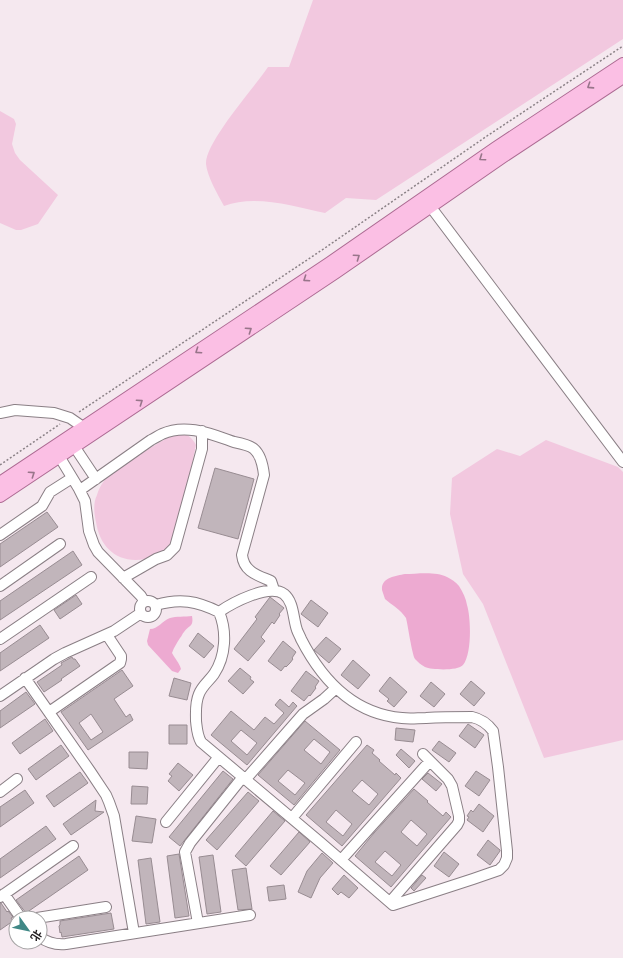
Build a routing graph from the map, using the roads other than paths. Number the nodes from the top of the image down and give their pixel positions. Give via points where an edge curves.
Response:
1 (623, 64) edge
2 (623, 77) edge
3 (430, 206) junction
4 (0, 413) edge
5 (83, 427) junction
6 (202, 430) junction
7 (74, 446) junction
8 (59, 456) junction
9 (623, 462) edge
10 (72, 478) junction
11 (96, 479) junction
12 (0, 483) edge
13 (80, 490) junction
14 (0, 496) edge
15 (0, 535) edge
16 (60, 544) dead end
17 (91, 577) dead end
18 (123, 578) junction
19 (0, 586) edge
20 (274, 590) junction
21 (144, 601) junction
22 (156, 605) junction
23 (219, 612) junction
24 (141, 613) junction
25 (107, 635) junction
26 (0, 639) edge
27 (25, 678) junction
28 (336, 688) junction
29 (0, 696) edge
30 (49, 712) junction
31 (356, 742) dead end
32 (218, 758) junction
33 (244, 778) junction
34 (17, 779) dead end
35 (0, 792) edge
36 (292, 818) junction
37 (166, 822) dead end
38 (73, 846) dead end
39 (341, 860) junction
40 (2, 896) edge
41 (390, 902) junction
42 (106, 907) dead end
43 (14, 910) edge
44 (250, 915) dead end
45 (48, 916) edge
46 (198, 923) junction
47 (134, 933) junction
48 (48, 942) edge

1 -> 5 main road
2 - 3 main road
7 -> 3 main road via 336,272
3 - 9 street
4 - 5 street via 15,410 54,413 70,418
5 - 12 main road
6 - 11 street via 181,429 163,434
6 - 18 street via 202,449 176,547 167,555
6 - 20 street via 254,448 260,457 264,475 242,559 254,574 271,581
7 - 8 main road
7 - 11 street
8 - 10 street
14 -> 8 main road
10 - 13 street
10 - 15 street via 50,492 42,506
11 - 13 street
13 - 18 street via 85,501 94,545
16 - 19 street
17 - 26 street
18 - 21 street
20 - 23 street via 246,597
20 - 28 street via 287,596 297,631 307,651 322,674
21 - 22 street via 151,601
21 - 24 street via 140,607
22 - 23 street via 189,601 203,604
22 - 24 street via 156,612 152,616 146,617
23 - 32 street via 224,625 223,652 214,674 199,693 196,704 198,738
24 - 25 street
25 - 27 street via 65,653
25 - 30 street via 121,656 120,663
27 - 29 street
27 - 30 street
28 - 33 street via 303,714
28 - 41 street via 359,705 380,714 412,718 472,717 485,722 493,731 507,851 504,865 499,870 393,905
30 - 47 street via 106,795 112,809
31 - 36 street
32 - 33 street
32 - 37 street
33 - 36 street
33 - 46 street via 190,843 186,852
34 - 35 street
36 - 39 street
38 - 40 street
39 - 41 street
39 - 41 street via 426,758 452,786 459,821
40 - 43 street
42 - 45 street
44 - 46 street
46 - 47 street
47 - 48 street via 61,945

